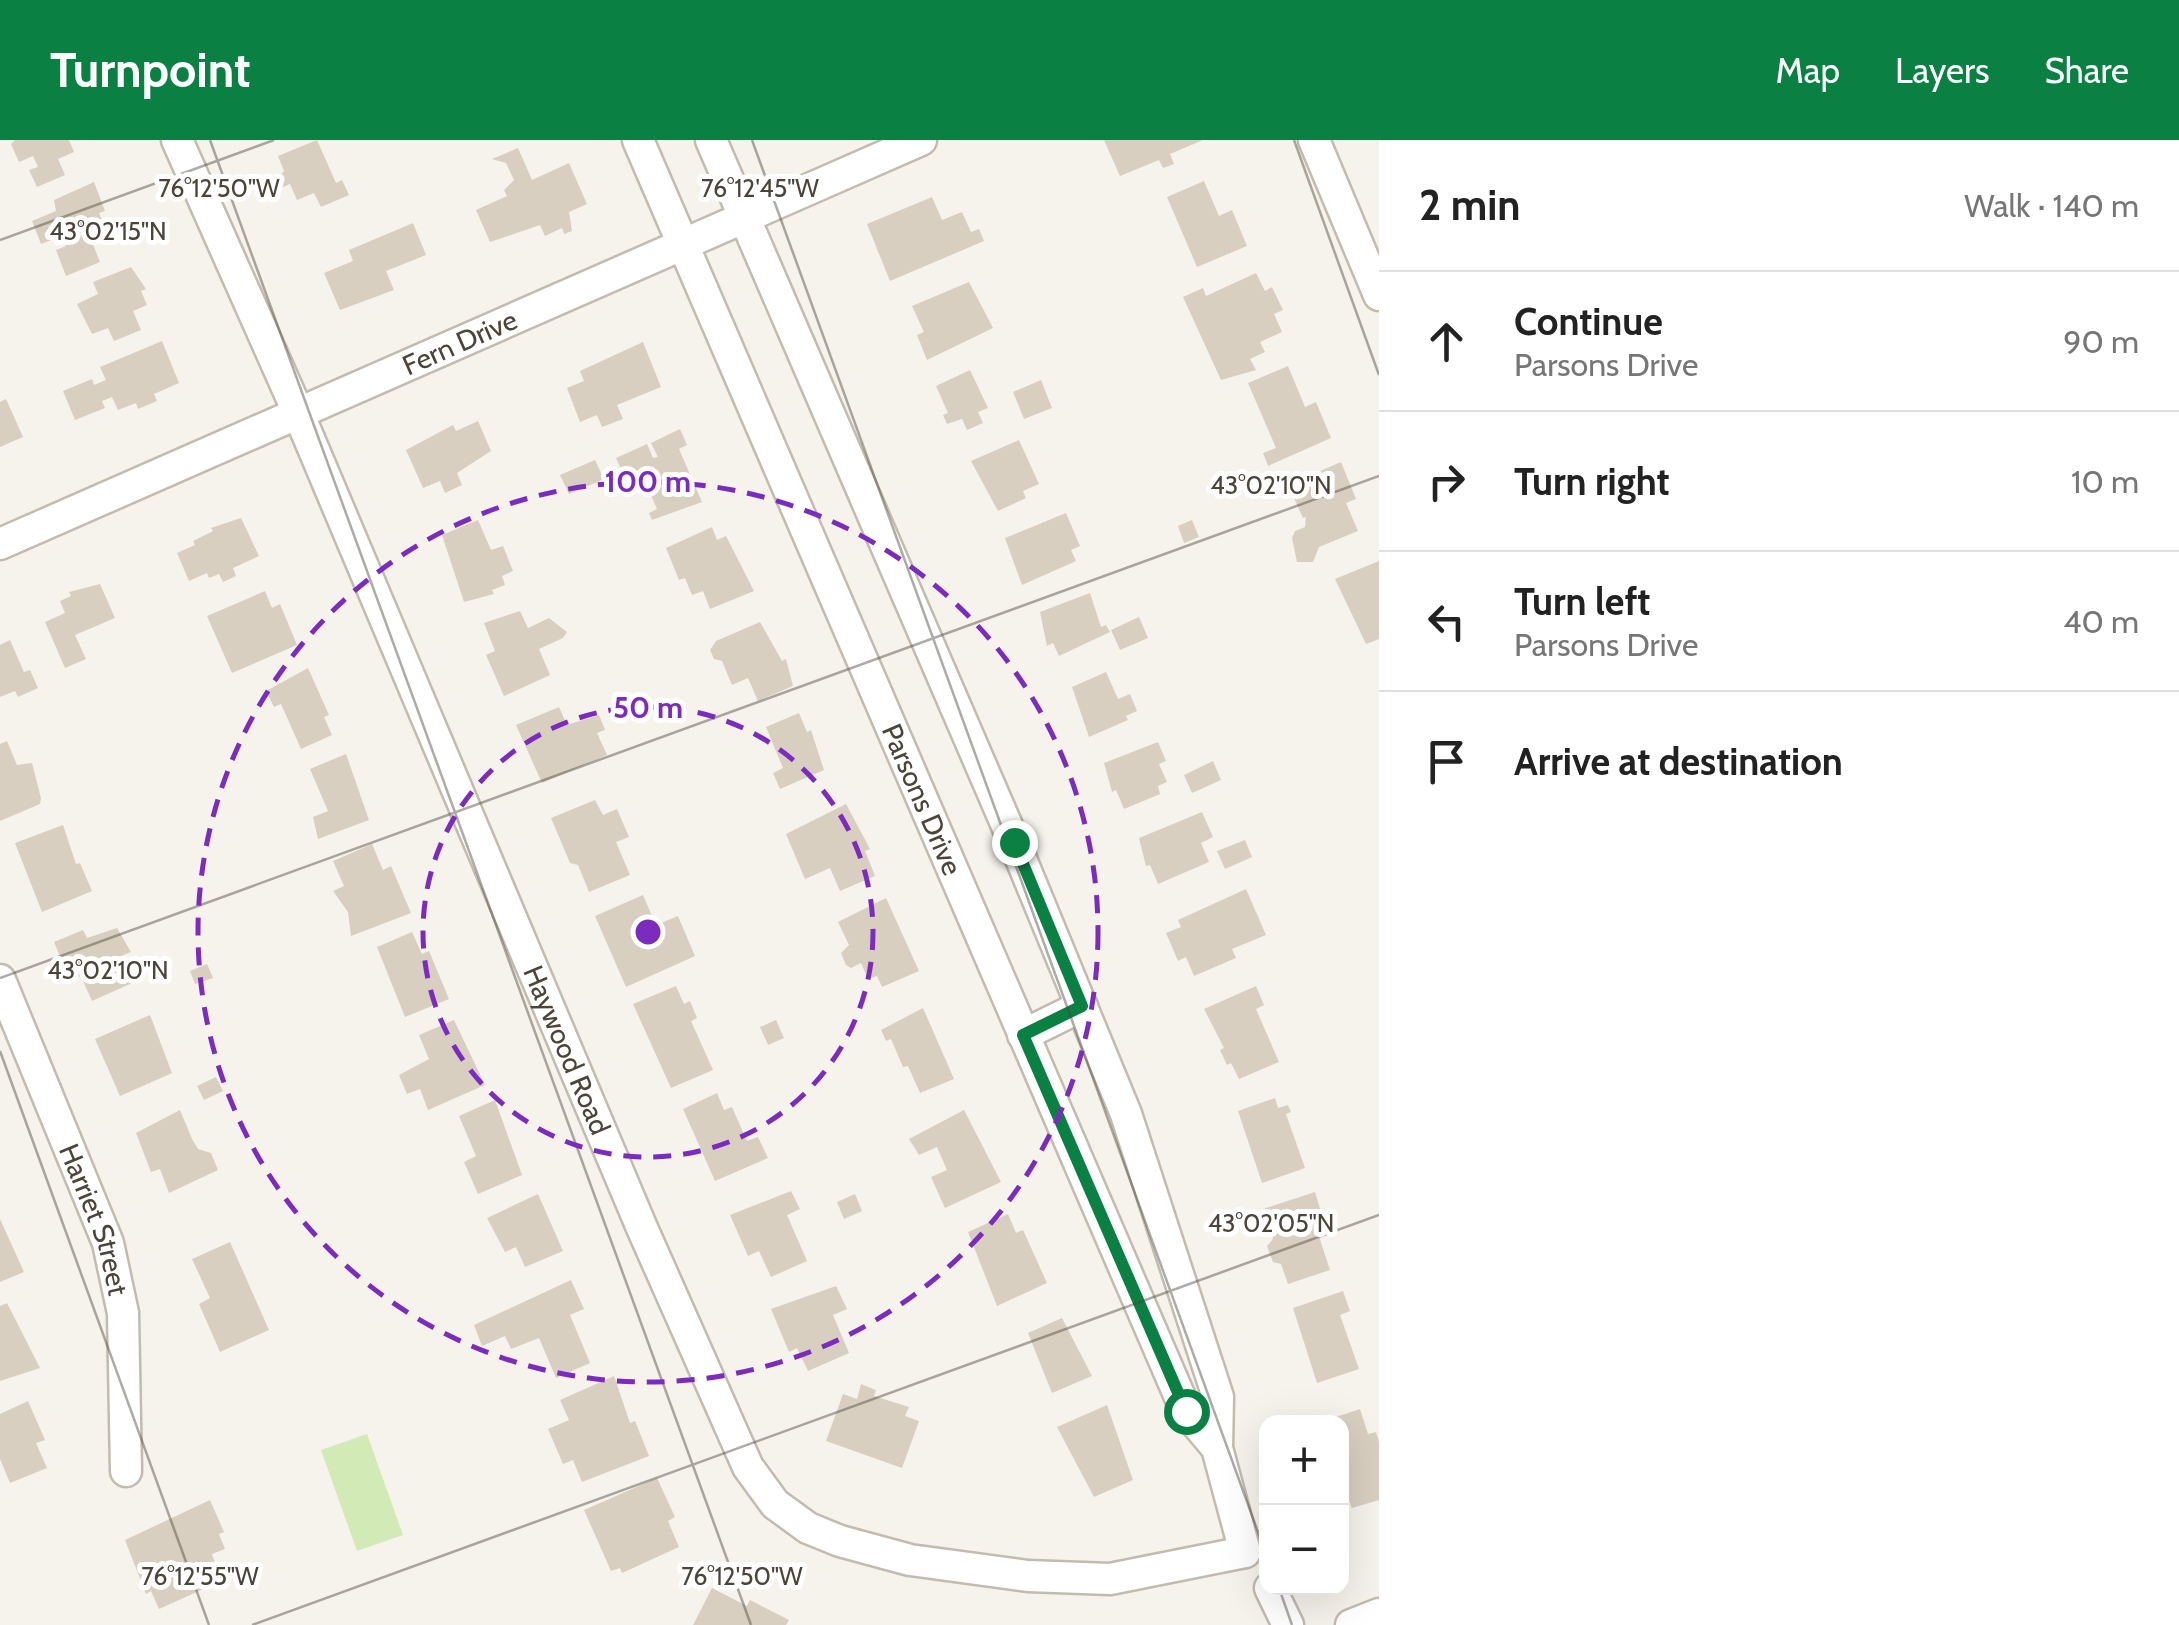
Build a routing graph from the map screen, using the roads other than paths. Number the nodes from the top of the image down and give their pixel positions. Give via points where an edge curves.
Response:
1 (177, 140) edge
2 (638, 140) edge
3 (712, 140) edge
4 (920, 140) edge
5 (1314, 140) edge
6 (745, 218) junction
7 (683, 244) junction
8 (1379, 296) edge
9 (297, 410) junction
10 (0, 544) edge
11 (0, 982) edge
12 (1082, 1006) junction
13 (1023, 1035) junction
14 (1217, 1448) junction
15 (126, 1471) dead end
16 (1245, 1552) junction
17 (1259, 1568) edge
18 (1273, 1595) edge
19 (1379, 1614) edge
20 (1288, 1625) edge
21 (1351, 1625) edge

1 - 9 street, Haywood Road
2 - 7 street, Parsons Drive
3 - 6 street, Parsons Drive
4 - 6 street, Fern Drive
5 - 8 street
6 - 7 street, Fern Drive
6 - 12 street, Parsons Drive
7 - 9 street, Fern Drive
7 - 13 street, Parsons Drive
9 - 10 street, Fern Drive
9 - 16 street, Haywood Road via 642,1228 748,1467 775,1504 840,1541 910,1560 1028,1576 1110,1579
11 - 15 street, Harriet Street via 108,1244 123,1314
12 - 13 street
12 - 14 street, Parsons Drive via 1126,1114 1218,1397
13 - 14 street, Parsons Drive via 1186,1411
14 - 16 street, Parsons Drive
16 - 17 street, Parsons Drive
18 - 20 street, Parsons Drive
19 - 21 street

